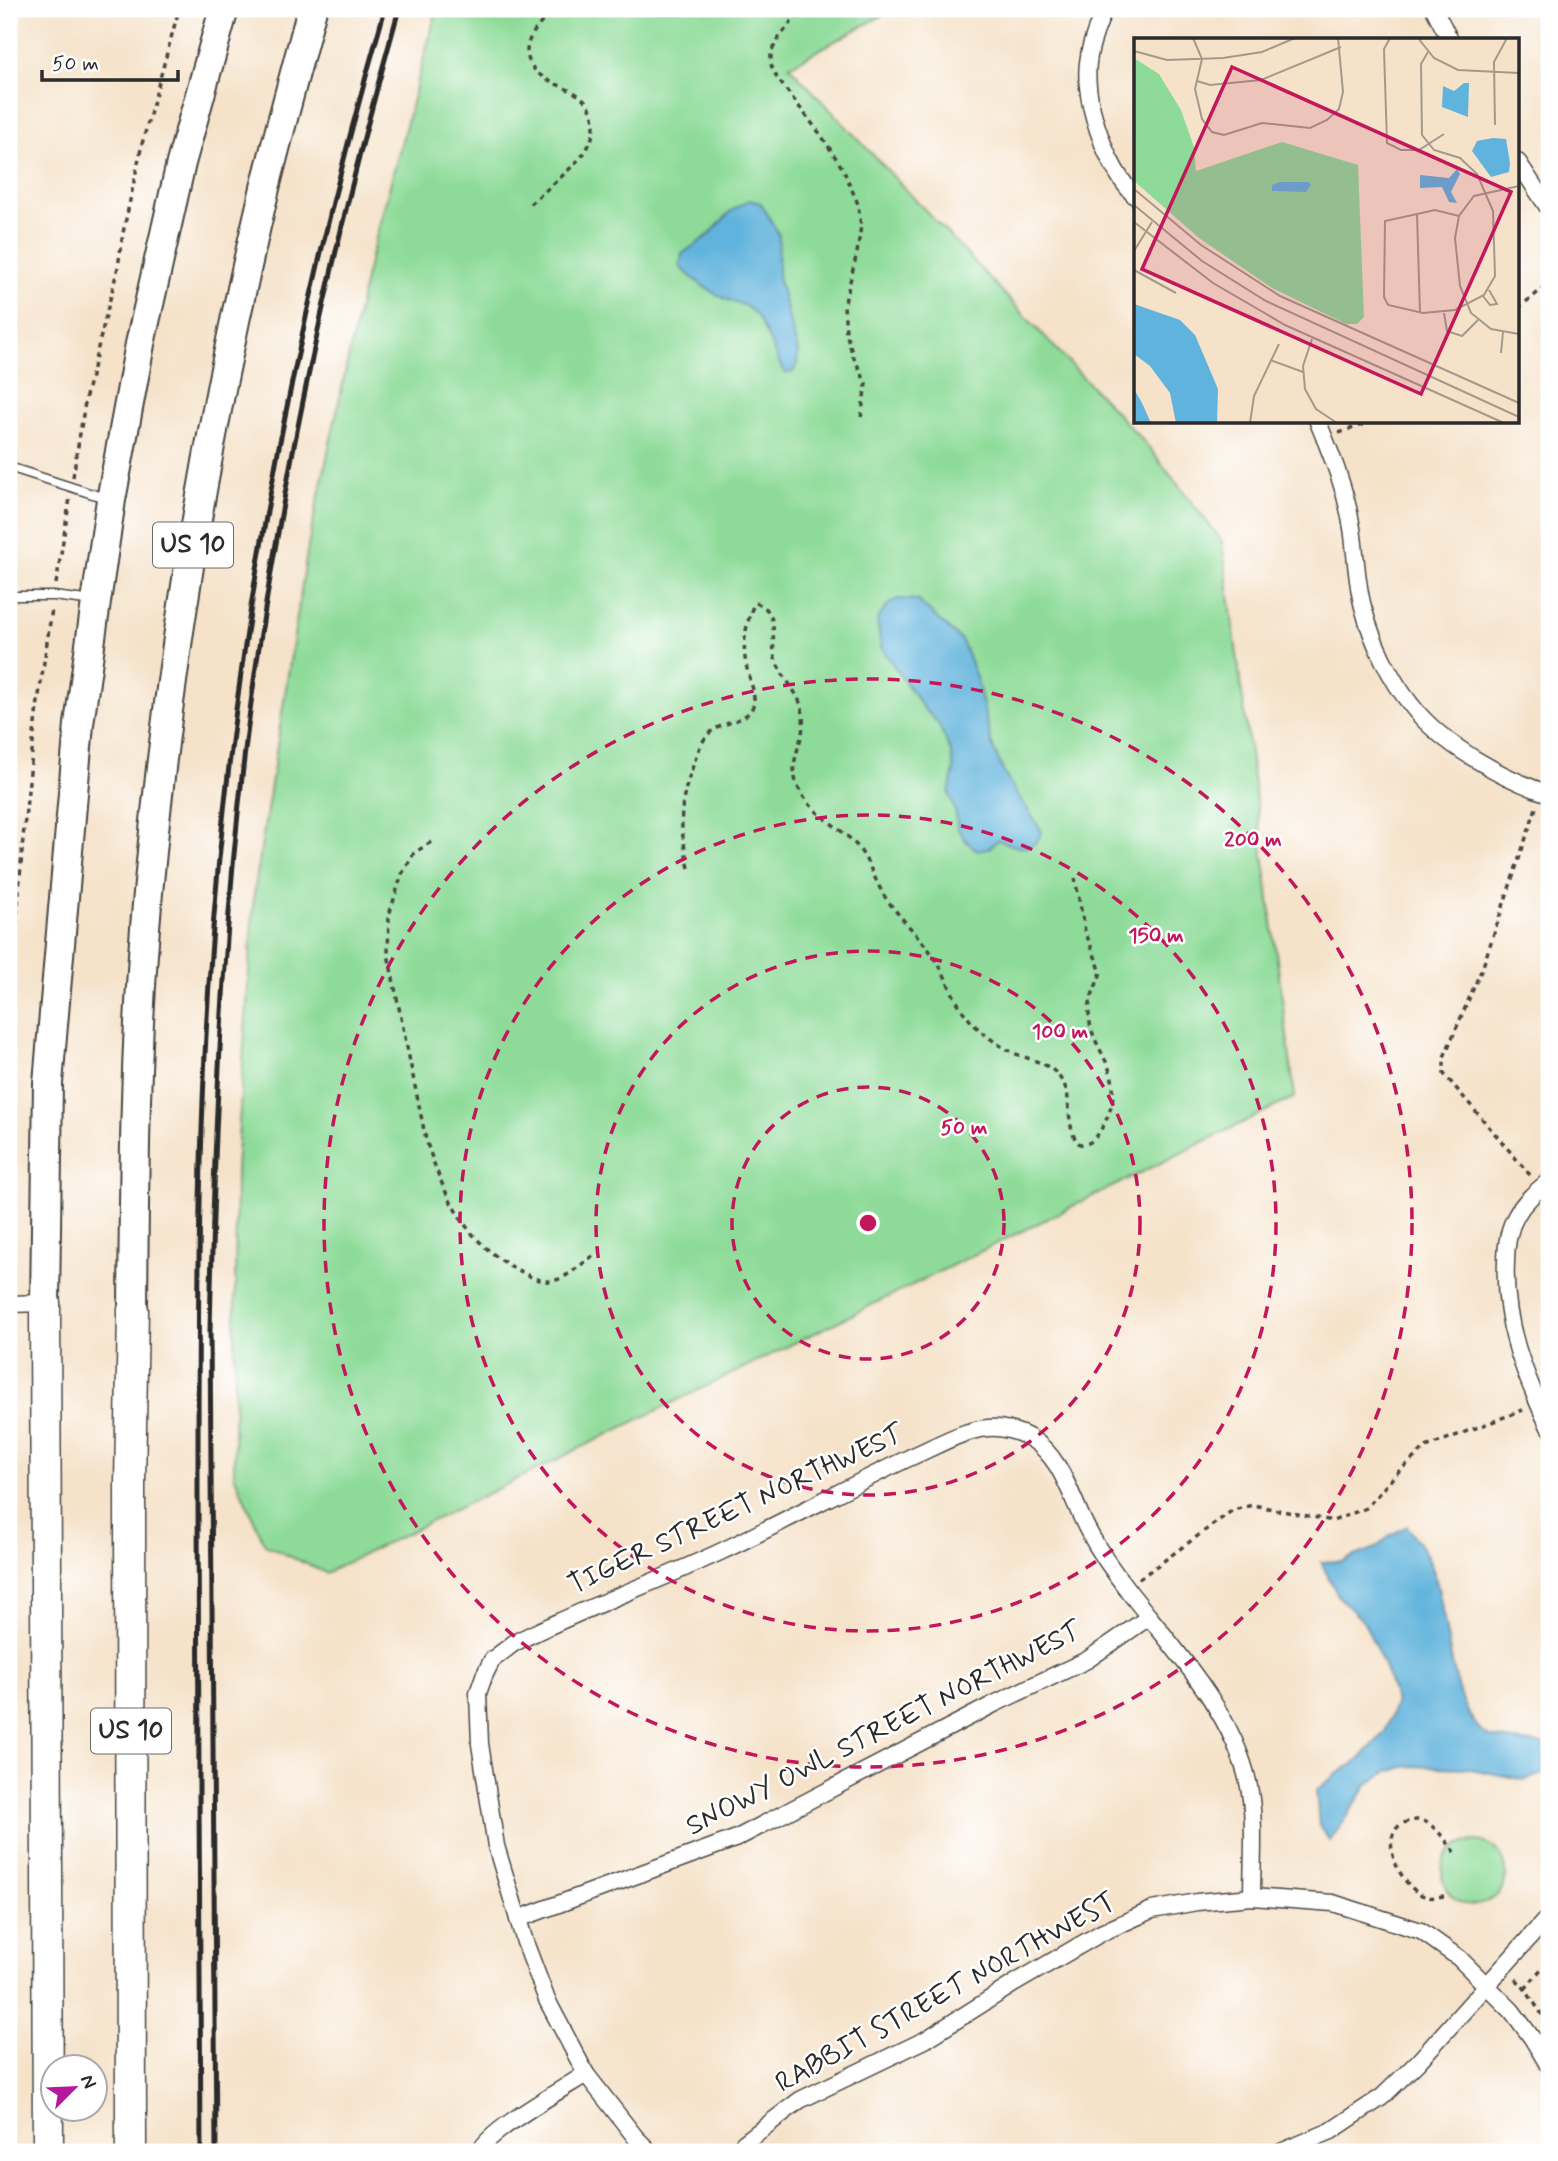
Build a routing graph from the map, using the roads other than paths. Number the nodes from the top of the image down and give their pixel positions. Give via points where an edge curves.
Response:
1 (224, 9) edge
2 (312, 9) edge
3 (1104, 9) edge
4 (1433, 9) edge
5 (1449, 38) edge
6 (1520, 165) edge
7 (1134, 195) edge
8 (1549, 209) edge
9 (1319, 424) edge
10 (9, 467) edge
11 (111, 500) junction
12 (9, 596) edge
13 (96, 601) junction
14 (1542, 792) edge
15 (1541, 1188) edge
16 (45, 1303) junction
17 (9, 1304) edge
18 (132, 1310) joint
19 (1549, 1427) edge
20 (1149, 1617) junction
21 (1252, 1897) junction
22 (1549, 1916) edge
23 (518, 1919) junction
24 (1488, 1986) junction
25 (1549, 2066) edge
26 (586, 2074) junction
27 (48, 2152) edge
28 (131, 2152) edge
29 (480, 2152) edge
30 (650, 2152) edge
31 (735, 2152) edge
32 (1281, 2152) edge

1 - 11 highway via 181,163
2 - 18 highway, US 10 via 226,367 165,734 135,1091
3 - 7 street via 1088,57 1090,100 1114,166
4 - 5 street
6 - 8 street
9 - 14 street via 1345,494 1363,607 1393,676 1413,708 1442,735 1492,770
10 - 11 lane
11 - 13 highway
12 - 13 lane
13 - 16 highway via 79,724 48,1083
15 - 19 street via 1516,1216 1506,1242 1505,1276 1510,1328
16 - 17 street
16 - 27 highway
18 - 28 highway, US 10
20 - 21 street via 1201,1685 1238,1750 1249,1784
20 - 23 street, SNOWY OWL STREET NORTHWEST via 1087,1660 737,1838
20 - 23 street, TIGER STREET NORTHWEST via 1089,1534 1055,1463 1029,1437 988,1428 941,1444 720,1552 544,1628 492,1660 478,1693 480,1744 496,1846
21 - 24 street, RABBIT STREET NORTHWEST via 1333,1903 1421,1931
21 - 31 street, RABBIT STREET NORTHWEST via 1152,1910 1101,1933 925,2039 800,2100
22 - 24 street
23 - 26 street via 547,2000
24 - 25 street, RABBIT STREET NORTHWEST via 1512,2011
24 - 32 street via 1382,2097 1331,2131
26 - 29 street via 498,2130
26 - 30 street

